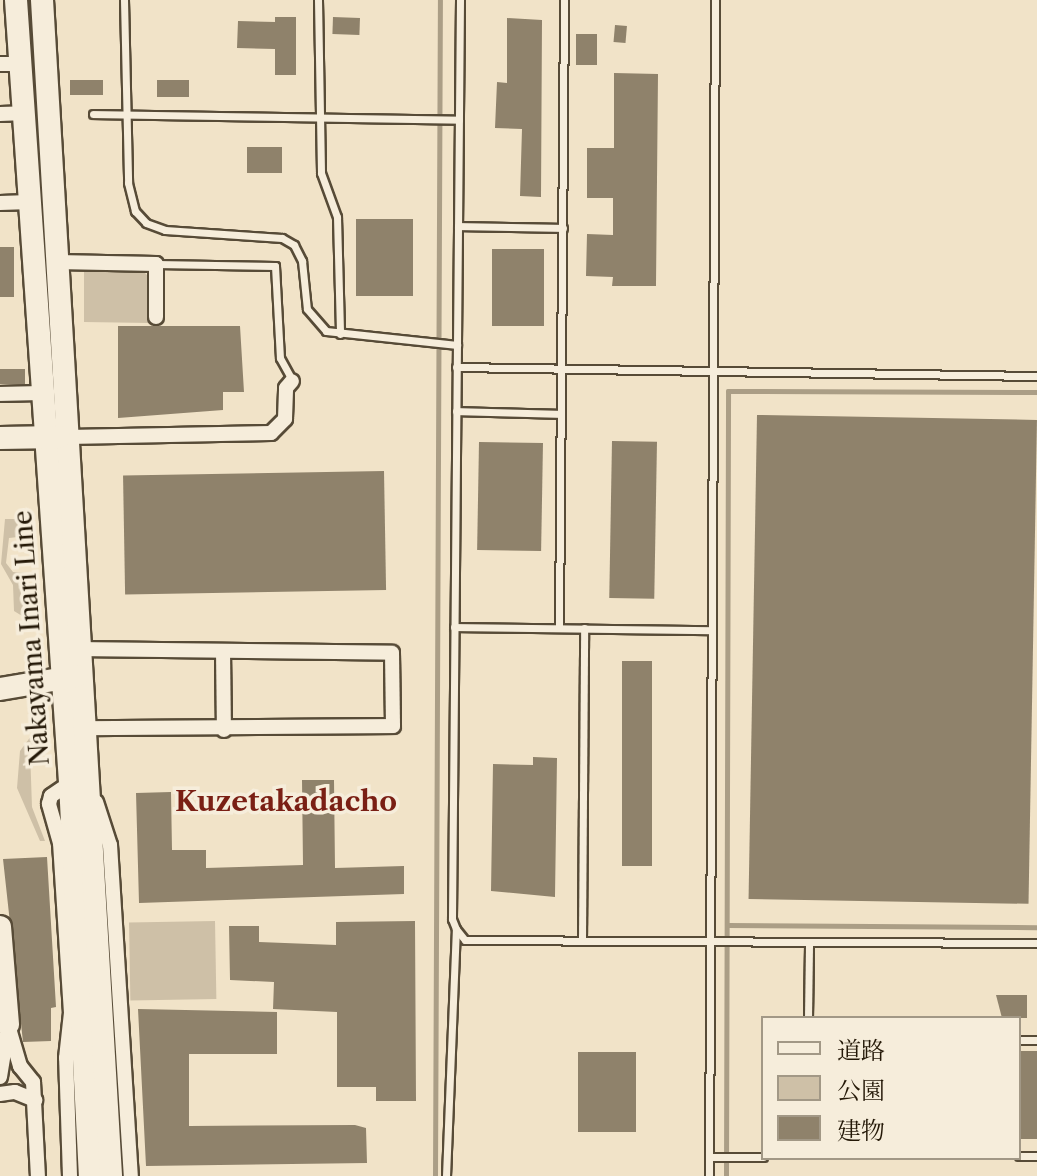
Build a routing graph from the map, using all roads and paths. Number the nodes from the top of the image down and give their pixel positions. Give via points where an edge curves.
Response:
1 (16, 0) edge
2 (42, 0) edge
3 (124, 0) edge
4 (318, 0) edge
5 (460, 0) edge
6 (564, 0) edge
7 (715, 0) edge
8 (10, 64) edge
9 (25, 113) junction
10 (0, 114) edge
11 (93, 114) dead end
12 (124, 115) junction
13 (320, 115) junction
14 (459, 120) junction
15 (30, 202) junction
16 (0, 203) edge
17 (458, 226) junction
18 (563, 228) junction
19 (57, 262) junction
20 (156, 264) junction
21 (156, 317) dead end
22 (340, 334) junction
23 (457, 345) junction
24 (456, 367) junction
25 (562, 370) junction
26 (712, 372) junction
27 (1037, 376) edge
28 (292, 381) joint
29 (45, 393) junction
30 (0, 394) edge
31 (456, 411) junction
32 (561, 414) junction
33 (57, 437) junction
34 (0, 438) edge
35 (454, 627) junction
36 (559, 627) junction
37 (584, 628) junction
38 (710, 630) junction
39 (82, 649) junction
40 (223, 651) junction
41 (73, 676) junction
42 (0, 689) edge
43 (87, 728) junction
44 (224, 730) junction
45 (81, 786) junction
46 (0, 927) edge
47 (456, 929) junction
48 (582, 940) junction
49 (710, 941) junction
50 (809, 942) junction
51 (1037, 943) edge
52 (808, 1016) edge
53 (8, 1025) junction
54 (0, 1077) edge
55 (0, 1094) edge
56 (35, 1100) junction
57 (709, 1157) junction
58 (761, 1157) edge
59 (38, 1176) edge
60 (70, 1176) edge
61 (90, 1176) edge
62 (111, 1176) edge
63 (131, 1176) edge
64 (446, 1176) edge
65 (709, 1176) edge

1 - 8 main road, Nakayama Inari Line
2 - 19 main road, Nakayama Inari Line
3 - 12 lane
4 - 13 lane
5 - 14 lane
6 - 18 lane
7 - 26 lane
8 - 9 main road, Nakayama Inari Line
9 - 10 street
9 - 15 main road, Nakayama Inari Line
11 - 12 lane
12 - 13 lane
12 - 22 lane via 128,183 135,211 146,223 165,230 282,238 294,245 302,261 307,309 326,331
13 - 14 lane
13 - 22 lane via 321,173 337,217
14 - 17 lane
15 - 16 street
15 - 29 main road, Nakayama Inari Line
17 - 18 lane
17 - 23 lane
18 - 25 lane
19 - 20 street
19 - 33 main road, Nakayama Inari Line
20 - 21 street
20 - 28 lane via 275,266 280,358
22 - 23 lane
23 - 24 lane
24 - 25 lane
24 - 31 lane
25 - 26 lane
25 - 32 lane
26 - 27 lane
26 - 38 lane
28 - 33 street via 286,388 281,429 271,433
29 - 30 street
29 - 33 main road, Nakayama Inari Line
31 - 32 lane
31 - 35 lane
32 - 36 lane
33 - 34 main road
33 - 39 main road, Nakayama Inari Line
33 - 41 main road, Nakayama Inari Line
35 - 36 lane
35 - 47 lane
36 - 37 lane
37 - 38 lane
37 - 48 lane
38 - 49 lane
39 - 40 street
39 - 41 main road, Nakayama Inari Line
40 - 44 street
40 - 44 street via 392,653 393,697 393,726
41 - 42 main road
41 - 43 main road, Nakayama Inari Line
41 - 45 main road, Nakayama Inari Line
43 - 44 street
43 - 45 main road, Nakayama Inari Line
45 - 60 street via 51,796 49,804 60,843 71,1013 66,1058
45 - 61 main road, Nakayama Inari Line
45 - 62 main road, Nakayama Inari Line
45 - 63 street via 110,845
46 - 53 main road
47 - 48 lane via 465,940
47 - 64 lane
48 - 49 lane
49 - 50 lane
49 - 57 lane
50 - 51 lane
50 - 52 lane
53 - 54 street
53 - 56 street via 20,1066 33,1082
55 - 56 street via 15,1092
56 - 59 street
57 - 58 lane
57 - 65 lane

